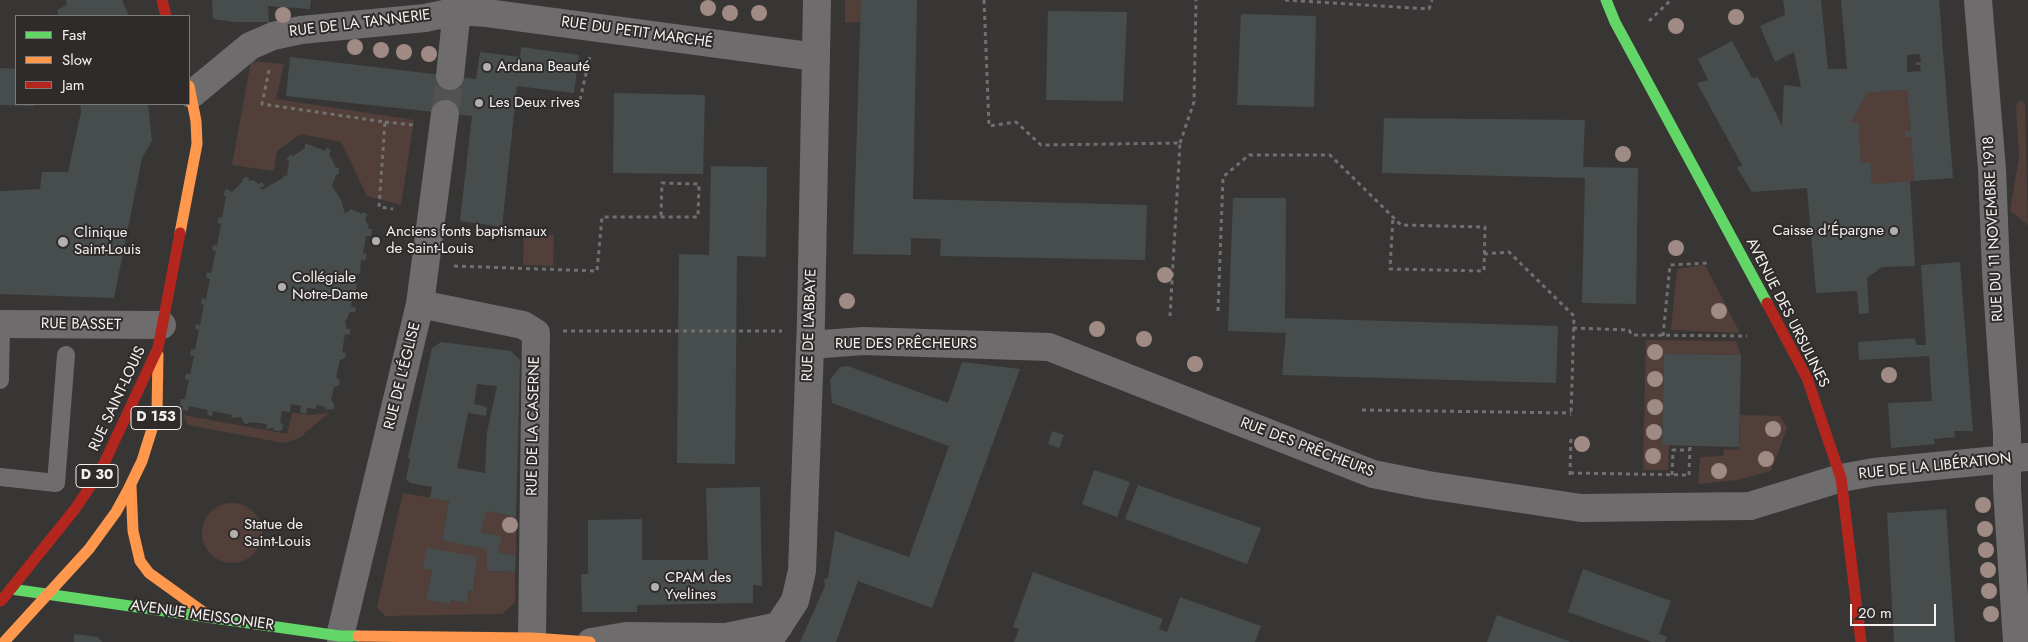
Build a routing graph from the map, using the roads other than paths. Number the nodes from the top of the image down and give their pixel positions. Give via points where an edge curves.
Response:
1 (162, 0) edge
2 (817, 0) edge
3 (1598, 0) edge
4 (1606, 0) edge
5 (1978, 0) edge
6 (458, 6) edge
7 (166, 15) edge
8 (1615, 22) junction
9 (816, 57) junction
10 (450, 76) tunnel mouth
11 (190, 90) edge
12 (445, 114) tunnel mouth
13 (420, 304) junction
14 (1, 324) edge
15 (160, 337) junction
16 (810, 345) junction
17 (66, 355) dead end
18 (0, 380) edge
19 (2018, 458) edge
20 (0, 477) edge
21 (1841, 478) junction
22 (131, 484) junction
23 (4, 593) edge
24 (48, 594) junction
25 (210, 616) junction
26 (340, 636) junction
27 (770, 637) edge
28 (704, 639) edge
29 (548, 640) edge
30 (4, 642) edge
31 (590, 642) edge
32 (1861, 642) edge
33 (2017, 642) edge

1 - 7 main road
2 - 9 street, RUE DE L'ABBAYE
3 - 8 main road, AVENUE DES URSULINES
4 - 8 main road, AVENUE DES URSULINES
5 - 19 street, RUE DU 11 NOVEMBRE 1918
6 - 9 street, RUE DU PETIT MARCHÉ
6 - 10 street
6 - 11 street, RUE DE LA TANNERIE via 425,18 300,30 273,36 250,46
8 - 21 main road, AVENUE DES URSULINES via 1807,378
9 - 16 street, RUE DE L'ABBAYE
11 - 15 main road, RUE SAINT-LOUIS / D 30 via 197,144
12 - 13 street, RUE DE L'ÉGLISE
13 - 26 street, RUE DE L'ÉGLISE
13 - 29 street, RUE DE LA CASERNE via 523,325 536,333
14 - 15 street, RUE BASSET
14 - 18 lane
15 - 22 main road, D 153 via 157,414
15 - 23 main road, RUE SAINT-LOUIS / D 30 via 100,472 75,509
16 - 21 street, RUE DES PRÊCHEURS via 863,341 1049,347 1373,474 1581,508 1750,506
16 - 27 street, RUE DE L'ABBAYE via 802,571 795,601
17 - 20 lane via 56,483
19 - 21 street, RUE DE LA LIBÉRATION via 1881,470
19 - 33 street, RUE DU 11 NOVEMBRE 1918 via 2007,490
21 - 32 main road, AVENUE DES URSULINES
22 - 24 main road, D 153 via 105,529
22 - 25 main road, D 30 via 133,531 140,560 149,574
23 - 24 main road, AVENUE MEISSONIER / D 30
24 - 25 main road, AVENUE MEISSONIER / D 30
24 - 30 main road, D 153
25 - 26 main road, AVENUE MEISSONIER / D 30
26 - 29 main road, AVENUE MEISSONIER / D 30
27 - 28 street
28 - 31 street via 626,636
29 - 31 main road, AVENUE MEISSONIER / D 30

